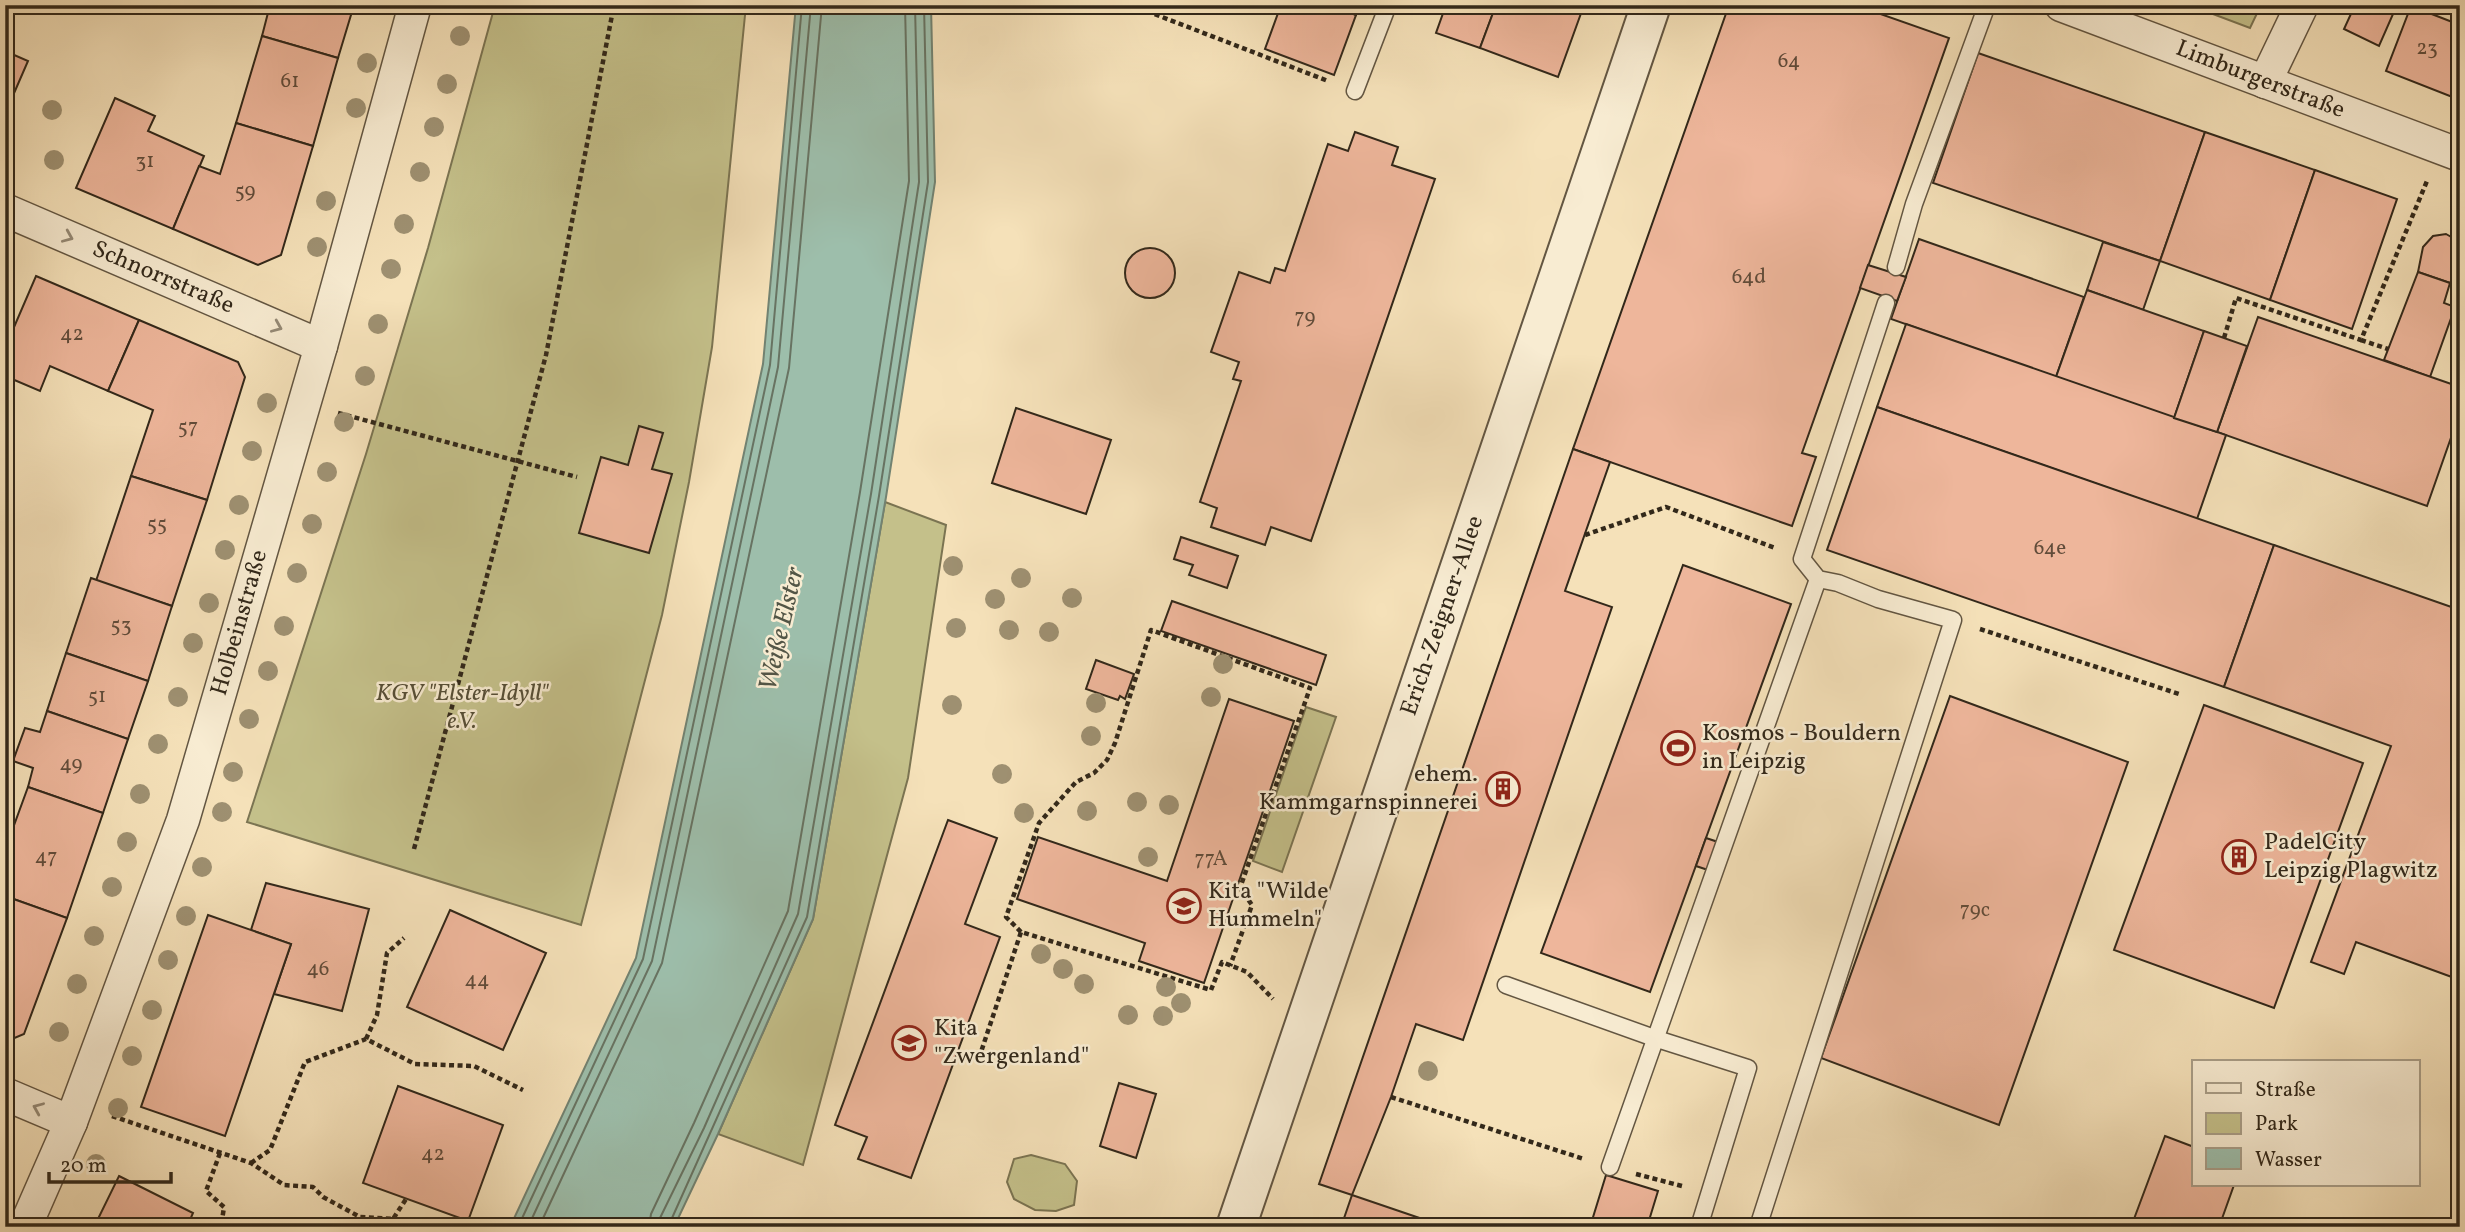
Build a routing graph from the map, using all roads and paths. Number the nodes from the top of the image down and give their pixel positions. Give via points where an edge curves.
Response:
1 (415, 5) edge
2 (614, 5) edge
3 (1131, 5) edge
4 (1388, 5) edge
5 (1651, 5) edge
6 (1987, 5) edge
7 (2061, 5) edge
8 (2302, 5) edge
9 (2265, 82) junction
10 (1355, 91) joint
11 (2451, 152) edge
12 (5, 210) edge
13 (1896, 267) dead end
14 (1886, 303) dead end
15 (2224, 338) dead end
16 (2361, 340) junction
17 (321, 346) junction
18 (2388, 349) dead end
19 (304, 402) junction
20 (517, 463) junction
21 (577, 478) dead end
22 (1585, 535) dead end
23 (1802, 559) junction
24 (1818, 579) junction
25 (1953, 620) junction
26 (2179, 694) dead end
27 (414, 849) dead end
28 (1021, 932) junction
29 (404, 938) dead end
30 (1230, 966) junction
31 (1247, 972) dead end
32 (1506, 985) dead end
33 (366, 1039) junction
34 (1657, 1039) junction
35 (979, 1058) dead end
36 (523, 1090) dead end
37 (5, 1094) edge
38 (1391, 1097) dead end
39 (74, 1113) junction
40 (220, 1153) junction
41 (251, 1163) junction
42 (1610, 1167) junction
43 (1710, 1193) junction
44 (406, 1199) dead end
45 (25, 1227) edge
46 (221, 1227) edge
47 (1236, 1227) edge
48 (1699, 1227) edge
49 (1758, 1227) edge

1 - 17 street, Holbeinstraße
2 - 20 path via 546,355
3 - 10 path
4 - 10 lane
5 - 47 street, Erich-Zeigner-Allee
6 - 13 lane via 1914,204
7 - 9 street, Limburgerstraße
8 - 9 street
9 - 11 street, Limburgerstraße
11 - 16 path
12 -> 17 street, Schnorrstraße
14 - 23 lane
15 - 16 path via 2236,298
16 - 18 path
17 - 19 street, Holbeinstraße
19 - 20 path
19 - 39 street, Holbeinstraße via 183,820
20 - 21 path
20 - 27 path
22 - 23 path via 1666,507
23 - 24 lane
24 - 25 lane
24 - 34 lane
25 - 26 path
25 - 49 lane
28 - 30 path via 1211,990 1222,962
28 - 30 path via 1006,917 1039,823 1076,782 1107,760 1151,630 1310,688 1240,888 1252,905
28 - 35 path
29 - 33 path via 387,953 377,1015
30 - 31 path
32 - 34 lane
33 - 36 path via 415,1064 474,1066
33 - 41 path via 305,1062 270,1150
34 - 42 lane
34 - 43 lane via 1748,1068
39 -> 37 street
38 - 42 path
39 - 40 path
39 - 45 street, Holbeinstraße
40 - 41 path
40 - 46 path via 206,1191 223,1207
41 - 44 path via 284,1185 313,1187 360,1217 393,1219
42 - 43 path
43 - 48 lane

